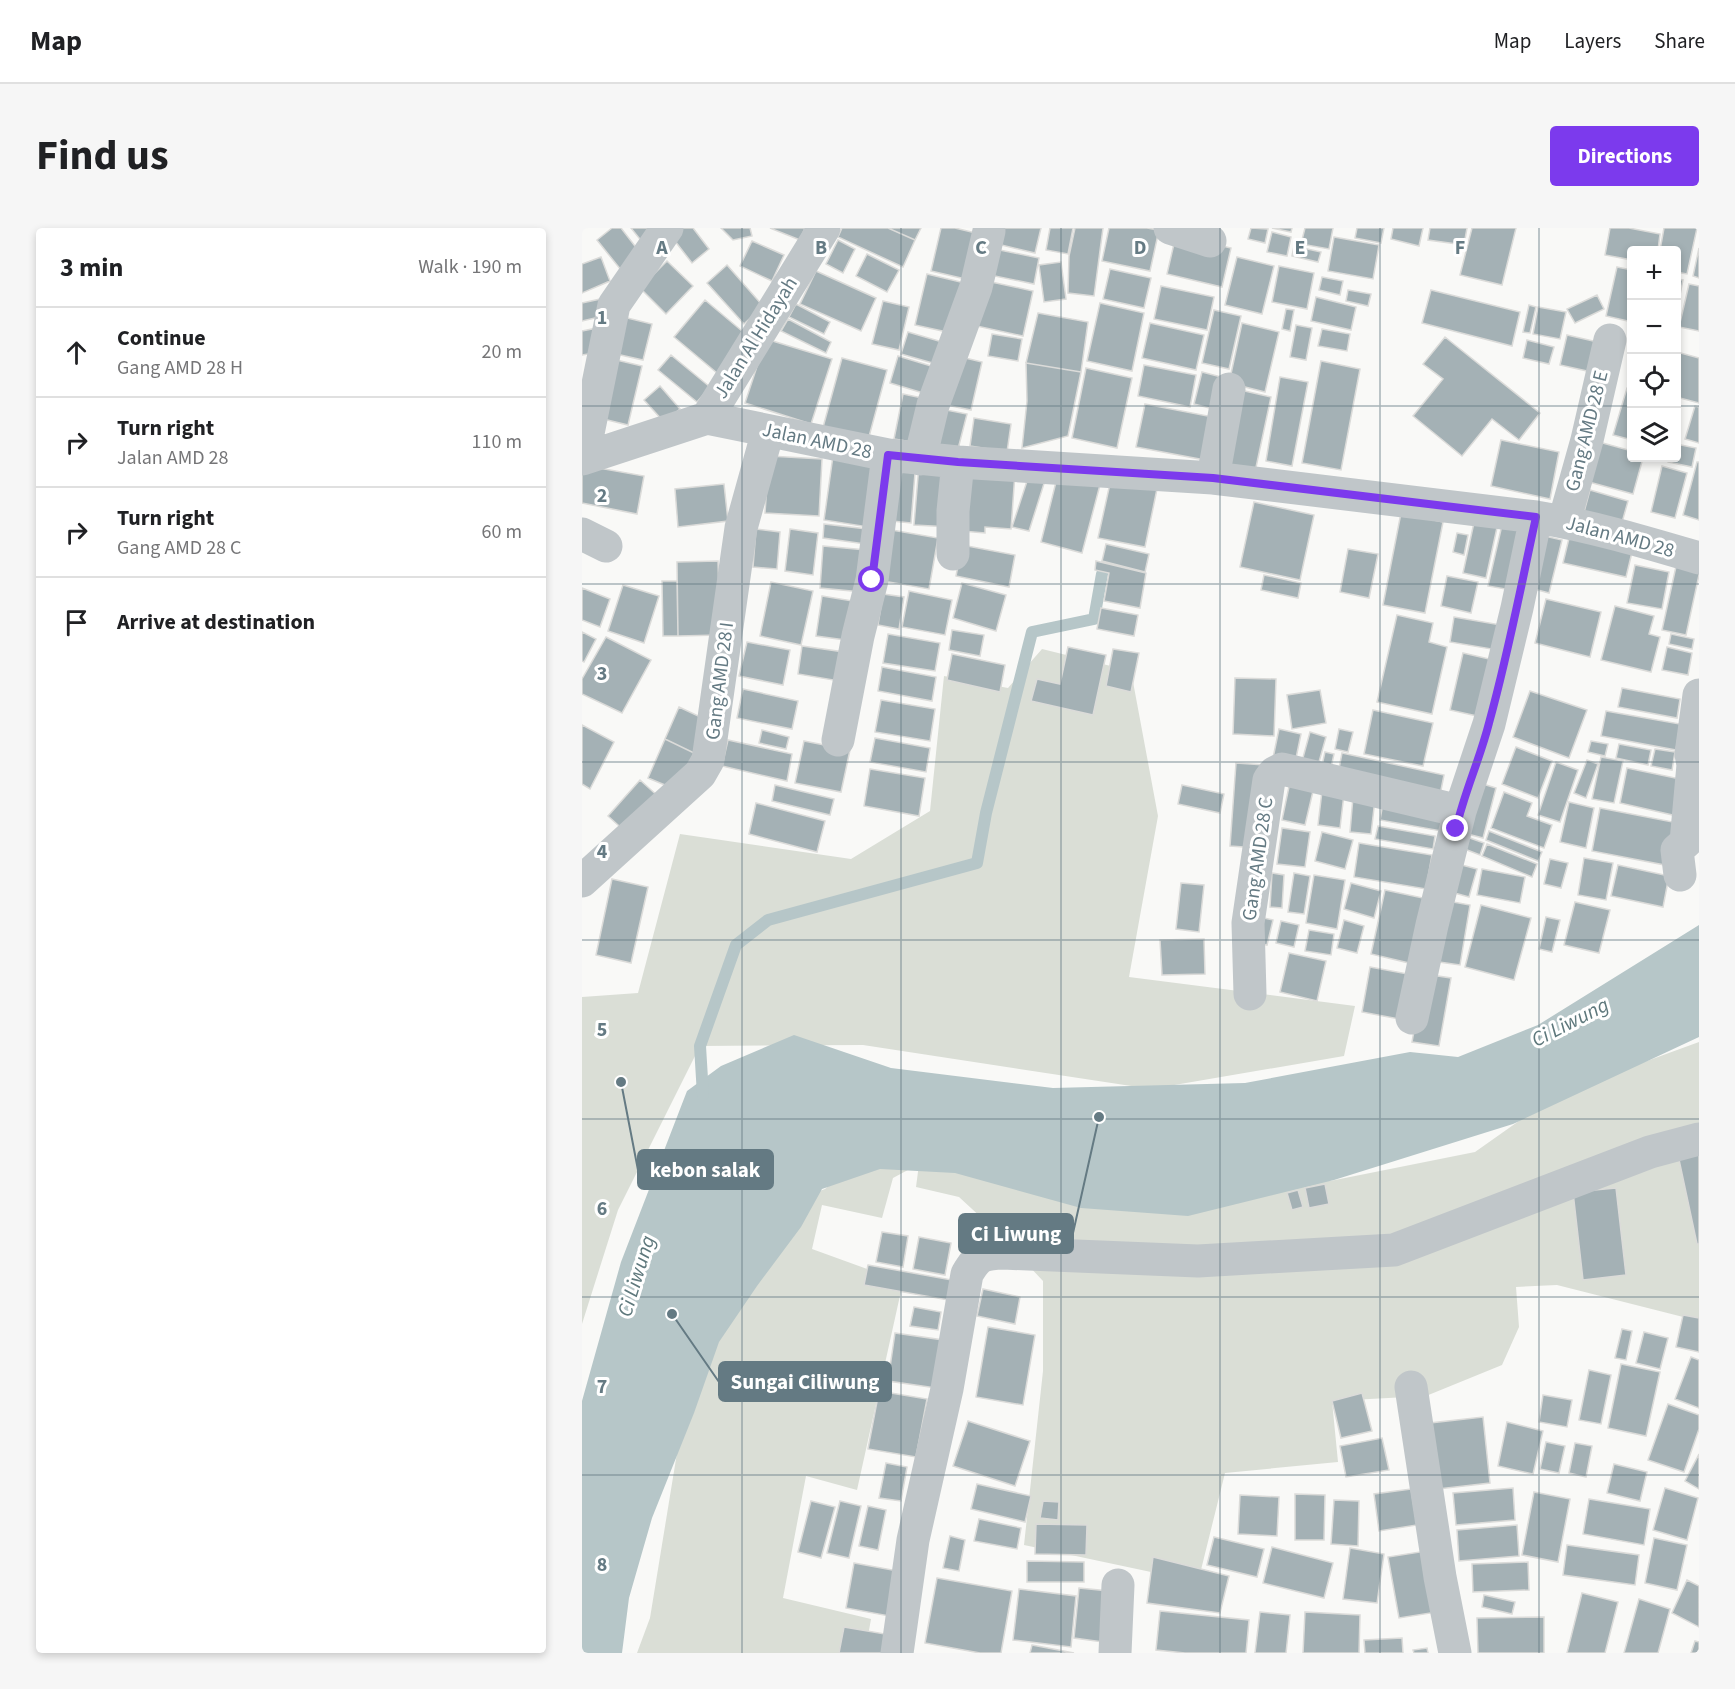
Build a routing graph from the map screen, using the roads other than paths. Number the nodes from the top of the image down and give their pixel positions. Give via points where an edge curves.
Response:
1 (667, 228) edge
2 (825, 228) edge
3 (1170, 228) edge
4 (989, 231) dead end
5 (1210, 241) dead end
6 (1610, 340) dead end
7 (1229, 389) dead end
8 (707, 418) junction
9 (768, 430) junction
10 (888, 455) junction
11 (583, 458) edge
12 (920, 459) junction
13 (958, 462) junction
14 (1213, 478) junction
15 (1550, 519) junction
16 (953, 554) dead end
17 (1699, 558) edge
18 (1699, 695) edge
19 (838, 741) dead end
20 (1460, 811) junction
21 (1680, 875) dead end
22 (582, 881) edge
23 (1250, 994) dead end
24 (1412, 1018) dead end
25 (1699, 1138) edge
26 (1411, 1387) dead end
27 (1118, 1585) dead end
28 (897, 1653) edge
29 (1115, 1653) edge
30 (1455, 1653) edge

1 - 11 street via 614,305
2 - 8 street, Jalan Al Hidayah
3 - 5 street
4 - 12 street via 976,287 933,405
6 - 15 street, Gang AMD 28 E via 1587,440
7 - 14 street
8 - 9 street, Jalan AMD 28
8 - 11 street, Jalan AMD 28
9 - 10 street, Jalan AMD 28
9 - 22 street, Gang AMD 28 I via 741,528 708,760 700,774
10 - 12 street, Jalan AMD 28
10 - 19 street via 872,580
12 - 13 street, Jalan AMD 28
13 - 14 street, Jalan AMD 28
13 - 16 street
14 - 15 street, Jalan AMD 28
15 - 17 street, Jalan AMD 28
15 - 20 street via 1517,608 1489,724
18 - 21 street via 1686,842 1677,850
20 - 23 street, Gang AMD 28 C via 1282,769 1274,773 1269,780 1248,923
20 - 24 street
25 - 28 street via 1650,1152 1394,1250 1198,1261 1003,1253 976,1259 967,1274 914,1540
26 - 30 street
27 - 29 street

